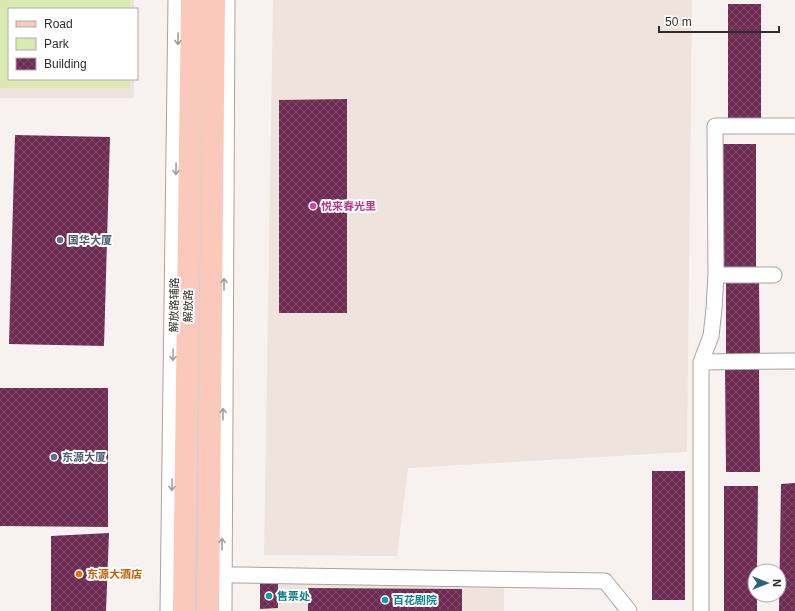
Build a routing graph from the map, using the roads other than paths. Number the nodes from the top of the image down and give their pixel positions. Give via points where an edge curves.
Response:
1 (178, 0) edge
2 (192, 0) edge
3 (214, 0) edge
4 (225, 0) edge
5 (795, 126) edge
6 (716, 275) junction
7 (774, 275) dead end
8 (795, 361) edge
9 (701, 362) junction
10 (222, 575) junction
11 (170, 611) edge
12 (184, 611) edge
13 (208, 611) edge
14 (222, 611) edge
15 (629, 611) edge
16 (701, 611) edge

1 -> 11 street, 解放路辅路
2 - 12 main road, 解放路
3 - 13 main road, 解放路
10 -> 4 street
5 - 6 street via 715,126
6 - 7 street
6 - 9 street via 711,336
8 - 9 street
9 - 16 street
10 - 14 street
10 - 15 street via 605,581

